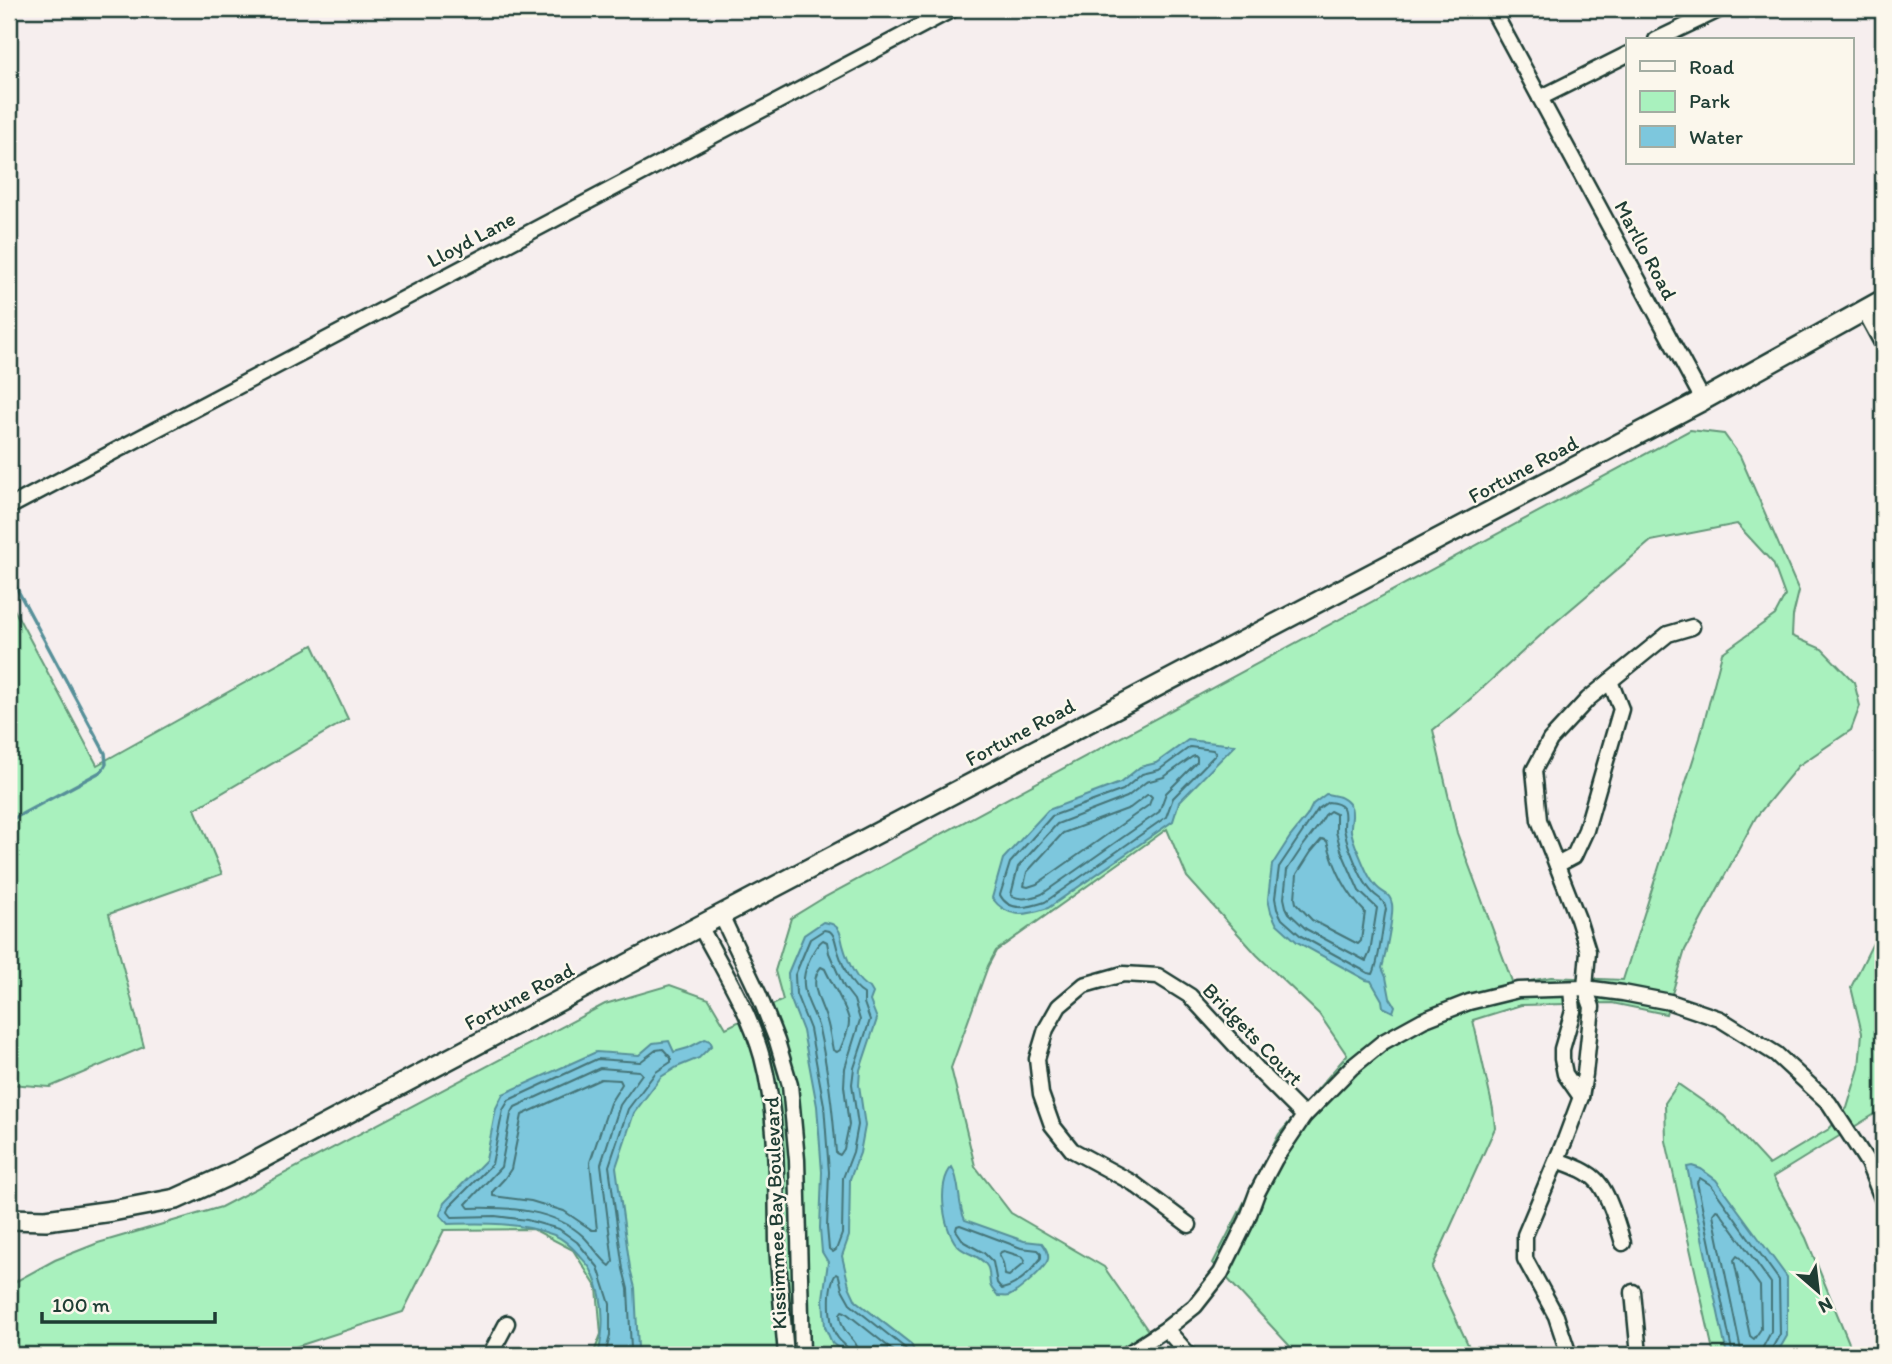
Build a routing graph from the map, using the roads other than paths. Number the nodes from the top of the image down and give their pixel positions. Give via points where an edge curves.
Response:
1 (953, 9) edge
2 (1492, 9) edge
3 (1721, 9) edge
4 (1661, 38) edge
5 (1626, 55) edge
6 (1540, 98) junction
7 (1883, 300) edge
8 (1864, 310) junction
9 (1883, 345) edge
10 (1703, 400) junction
11 (9, 507) edge
12 (1692, 627) dead end
13 (1610, 681) junction
14 (1557, 865) junction
15 (721, 915) junction
16 (700, 926) junction
17 (1578, 988) junction
18 (758, 992) junction
19 (740, 1001) junction
20 (1581, 1097) junction
21 (1304, 1116) junction
22 (1557, 1160) junction
23 (798, 1198) junction
24 (776, 1200) junction
25 (1883, 1201) edge
26 (9, 1219) edge
27 (1189, 1226) dead end
28 (1623, 1243) dead end
29 (1633, 1292) dead end
30 (507, 1323) dead end
31 (1166, 1329) junction
32 (490, 1355) edge
33 (786, 1355) edge
34 (802, 1355) edge
35 (1126, 1355) edge
36 (1189, 1355) edge
37 (1569, 1355) edge
38 (1639, 1355) edge

1 - 11 street, Lloyd Lane
2 - 6 street, Marllo Road
3 - 4 street
5 - 6 street
6 - 10 street, Marllo Road
7 - 8 street, Fortune Road
8 - 9 street
8 - 10 street, Fortune Road
10 - 15 street, Fortune Road
12 - 13 street via 1668,634
13 - 14 street via 1621,709 1586,830 1574,856
13 - 14 street via 1550,740 1534,770 1539,820
14 - 17 street via 1588,951
15 - 16 street, Fortune Road
15 - 18 street, Kissimmee Bay Boulevard
16 - 19 street, Kissimmee Bay Boulevard
16 - 26 street, Fortune Road via 240,1170 176,1199 46,1220
17 - 20 street via 1592,1007
17 - 20 street via 1562,1059 1565,1074
17 - 21 street via 1518,990 1423,1020 1383,1042
17 - 25 street via 1659,1000 1720,1019 1776,1054 1829,1103 1868,1163
18 - 19 street
18 - 23 street, Kissimmee Bay Boulevard via 790,1085
19 - 24 street, Kissimmee Bay Boulevard via 768,1085
20 - 22 street
21 - 27 street, Bridgets Court via 1190,996 1158,976 1123,974 1084,985 1059,1006 1037,1059 1041,1094 1052,1125 1072,1150 1133,1183
21 - 31 street via 1257,1193 1221,1273 1195,1306
22 - 28 street via 1597,1181
22 - 37 street via 1525,1235 1525,1259 1556,1316
23 - 24 street
23 - 34 street, Kissimmee Bay Boulevard
24 - 33 street, Kissimmee Bay Boulevard
29 - 38 street
30 - 32 street
31 - 35 street
31 - 36 street

